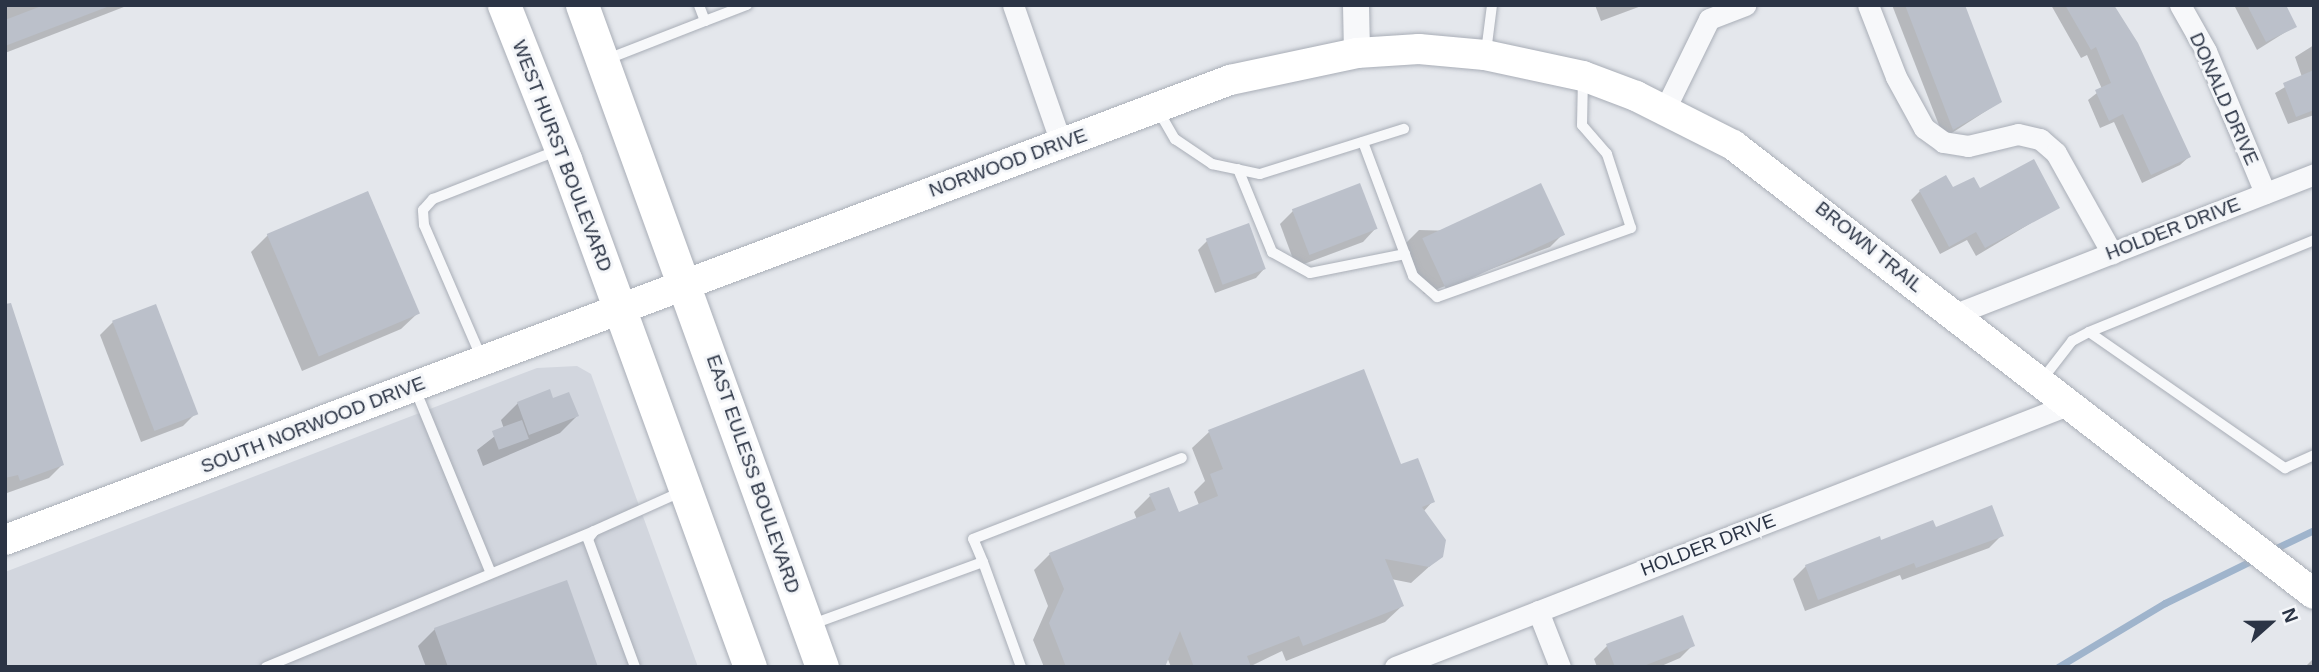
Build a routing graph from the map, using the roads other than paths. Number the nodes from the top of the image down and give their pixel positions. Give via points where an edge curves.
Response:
1 (504, 5) edge
2 (582, 5) edge
3 (699, 5) edge
4 (747, 5) edge
5 (1013, 5) edge
6 (1356, 5) edge
7 (1492, 5) edge
8 (1745, 5) edge
9 (1868, 5) edge
10 (2180, 5) edge
11 (705, 21) junction
12 (1357, 53) junction
13 (1485, 55) junction
14 (603, 61) junction
15 (1583, 76) junction
16 (1156, 108) junction
17 (1665, 109) junction
18 (1404, 129) dead end
19 (1363, 142) junction
20 (1061, 144) junction
21 (562, 149) junction
22 (1238, 169) junction
23 (2314, 174) edge
24 (2265, 193) junction
25 (2314, 240) edge
26 (2112, 253) junction
27 (1405, 254) junction
28 (685, 282) junction
29 (619, 306) junction
30 (1953, 314) junction
31 (2089, 332) junction
32 (482, 359) junction
33 (2040, 383) junction
34 (414, 387) junction
35 (2068, 405) junction
36 (2021, 424) junction
37 (2314, 455) edge
38 (1182, 458) dead end
39 (686, 490) junction
40 (594, 531) junction
41 (5, 540) edge
42 (983, 562) junction
43 (491, 573) junction
44 (2314, 594) edge
45 (1538, 611) junction
46 (807, 626) junction
47 (266, 667) edge
48 (635, 667) edge
49 (750, 667) edge
50 (822, 667) edge
51 (1021, 667) edge
52 (1395, 667) edge
53 (1560, 667) edge

1 - 21 main road, WEST HURST BOULEVARD
2 - 14 main road
3 - 11 lane
4 - 11 lane
5 - 20 street
6 - 12 street
7 - 13 lane
8 - 17 street via 1709,19
9 - 26 street via 1896,77 1924,128 1943,142 1968,146 2018,134 2040,139 2056,153
10 - 24 street, DONALD DRIVE via 2206,51
11 - 14 lane
12 - 13 main road, BROWN TRAIL via 1419,49
12 - 16 main road, NORWOOD DRIVE via 1230,80
13 - 15 main road, BROWN TRAIL
14 - 28 main road
15 - 17 main road, BROWN TRAIL
15 - 27 lane via 1582,125 1607,154 1631,228 1437,297 1413,276
16 - 20 main road, NORWOOD DRIVE
16 - 22 lane via 1175,139 1212,164
17 - 30 main road, BROWN TRAIL via 1733,145 1782,179
18 - 19 lane
19 - 22 lane via 1260,174
19 - 27 lane
20 - 28 main road, NORWOOD DRIVE
21 - 29 main road, WEST HURST BOULEVARD
21 - 32 lane via 433,200 423,210 424,225
22 - 27 lane via 1272,252 1310,273
23 - 24 street, HOLDER DRIVE
24 - 26 street, HOLDER DRIVE
25 - 31 lane
26 - 30 street, HOLDER DRIVE
28 - 29 main road, NORWOOD DRIVE
28 - 46 main road, EAST EULESS BOULEVARD
29 - 32 main road, SOUTH NORWOOD DRIVE
29 - 39 main road
30 - 33 main road, BROWN TRAIL
31 - 33 lane via 2072,341
31 - 37 lane via 2285,468
32 - 34 main road, SOUTH NORWOOD DRIVE
33 - 35 main road, BROWN TRAIL
33 - 36 street
34 - 41 main road, SOUTH NORWOOD DRIVE
34 - 43 lane
35 - 36 street, HOLDER DRIVE
35 - 44 main road, BROWN TRAIL
36 - 45 street, HOLDER DRIVE
38 - 42 lane via 973,539
39 - 40 lane
39 - 49 main road
40 - 43 lane
40 - 48 lane via 588,540
42 - 46 lane
42 - 51 lane
43 - 47 lane
45 - 52 street, HOLDER DRIVE
45 - 53 street
46 - 50 main road, EAST EULESS BOULEVARD

